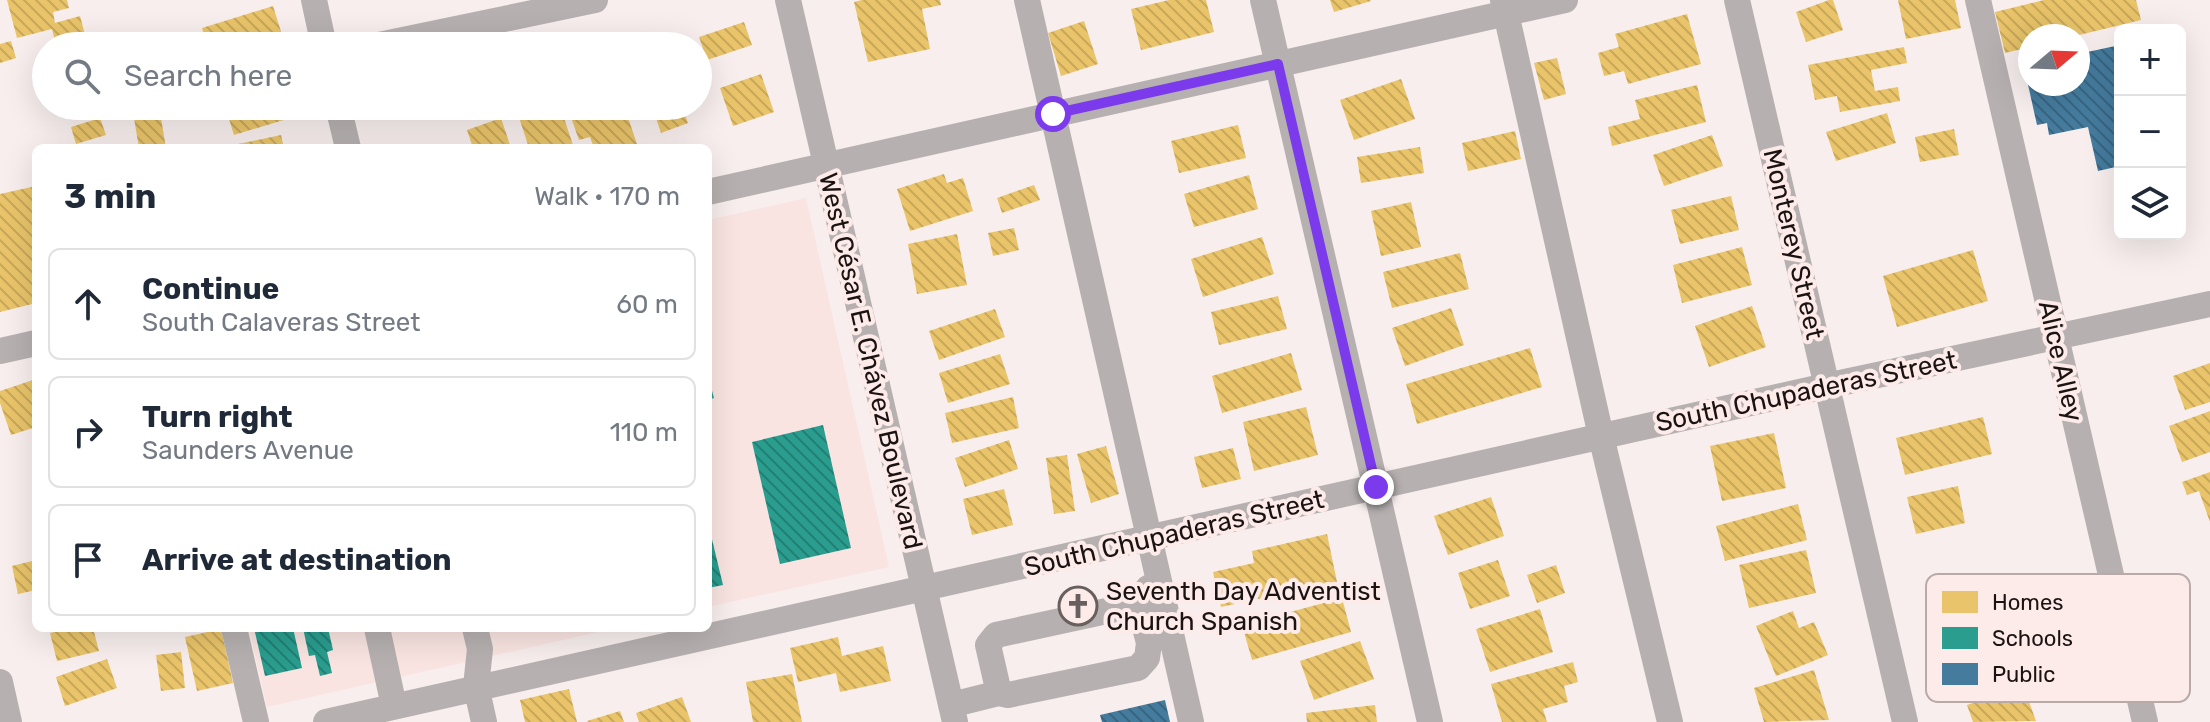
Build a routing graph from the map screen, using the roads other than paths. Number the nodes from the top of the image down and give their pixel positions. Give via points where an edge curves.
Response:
1 (314, 0) edge
2 (595, 0) edge
3 (788, 0) edge
4 (1027, 0) edge
5 (1263, 0) edge
6 (1565, 0) edge
7 (1737, 0) edge
8 (1978, 0) edge
9 (1504, 7) edge
10 (321, 32) edge
11 (441, 32) edge
12 (1278, 64) junction
13 (1053, 114) junction
14 (341, 120) edge
15 (347, 144) edge
16 (826, 164) junction
17 (712, 191) edge
18 (2210, 304) edge
19 (2055, 337) junction
20 (32, 344) edge
21 (0, 351) edge
22 (1826, 386) junction
23 (1601, 436) junction
24 (1376, 487) junction
25 (1149, 538) junction
26 (2110, 574) edge
27 (924, 589) junction
28 (1149, 592) junction
29 (235, 632) edge
30 (378, 632) edge
31 (476, 632) edge
32 (0, 682) edge
33 (476, 686) junction
34 (992, 694) junction
35 (2140, 702) edge
36 (394, 706) junction
37 (953, 714) edge
38 (9, 722) edge
39 (256, 722) edge
40 (326, 722) edge
41 (484, 722) edge
42 (1191, 722) edge
43 (1430, 722) edge
44 (1670, 722) edge
45 (1905, 722) edge
46 (2145, 722) edge

1 - 10 street
2 - 11 street
3 - 16 street, West César E. Chávez Boulevard
4 - 13 street
5 - 12 street
6 - 9 street
7 - 22 street, Monterey Street
8 - 19 street, Alice Alley
9 - 12 street
9 - 23 street
12 - 13 street
12 - 24 street
13 - 16 street
13 - 25 street
14 - 15 street
16 - 17 street
16 - 27 street, West César E. Chávez Boulevard
18 - 19 street, South Chupaderas Street
19 - 22 street, South Chupaderas Street
19 - 26 street, Alice Alley
20 - 21 street
22 - 23 street, South Chupaderas Street
22 - 45 street, Monterey Street
23 - 24 street, South Chupaderas Street
23 - 44 street
24 - 25 street, South Chupaderas Street
24 - 43 street
25 - 27 street, South Chupaderas Street
25 - 28 street
27 - 33 street, South Chupaderas Street
27 - 37 street, West César E. Chávez Boulevard
28 - 34 street via 996,635 988,645
28 - 34 street via 1147,658 1138,668
28 - 42 street
29 - 39 street
30 - 36 street
31 - 33 street via 480,649
32 - 38 street
33 - 36 street, South Chupaderas Street
33 - 41 street
34 - 37 street
35 - 46 street, Alice Alley
36 - 40 street, South Chupaderas Street

